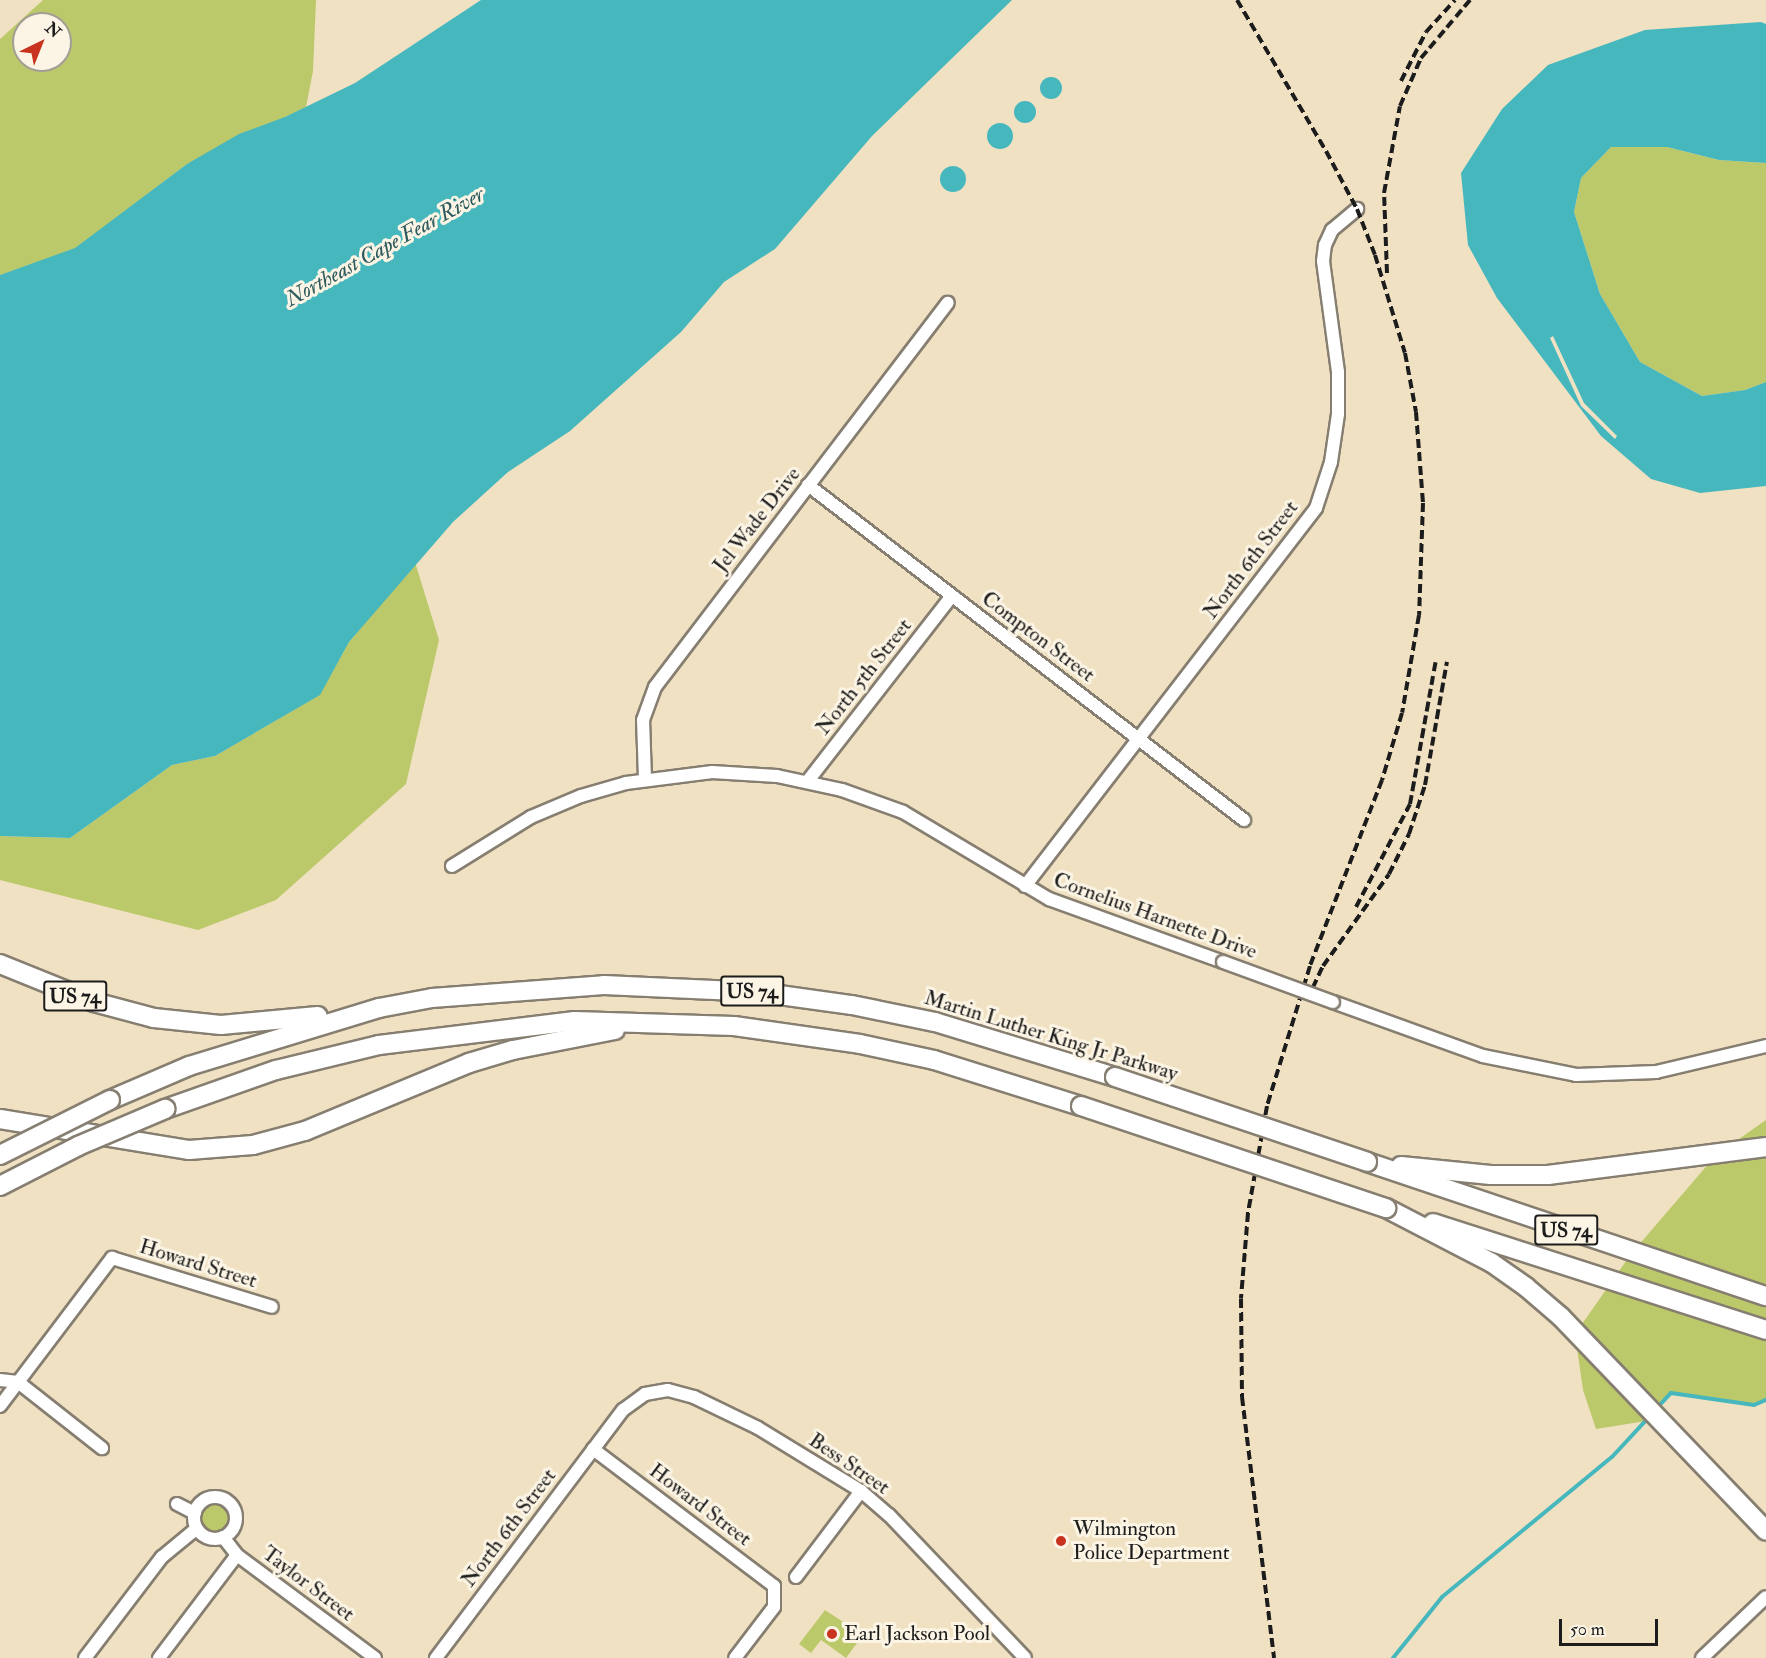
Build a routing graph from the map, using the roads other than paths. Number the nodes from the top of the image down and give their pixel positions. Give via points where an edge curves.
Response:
1 (1357, 209) dead end
2 (948, 303) dead end
3 (808, 485) junction
4 (952, 596) junction
5 (1137, 738) junction
6 (645, 779) junction
7 (807, 782) junction
8 (1244, 820) dead end
9 (452, 866) dead end
10 (1025, 886) junction
11 (0, 964) edge
12 (379, 1008) junction
13 (656, 1023) junction
14 (1766, 1046) edge
15 (0, 1119) edge
16 (1766, 1147) edge
17 (0, 1155) edge
18 (1367, 1162) junction
19 (0, 1186) edge
20 (1386, 1208) junction
21 (1766, 1296) edge
22 (272, 1307) dead end
23 (1766, 1330) edge
24 (0, 1380) edge
25 (18, 1382) junction
26 (0, 1406) edge
27 (614, 1422) joint
28 (102, 1448) dead end
29 (593, 1449) junction
30 (861, 1491) junction
31 (177, 1504) dead end
32 (195, 1513) junction
33 (196, 1528) junction
34 (1766, 1531) edge
35 (224, 1537) junction
36 (237, 1555) junction
37 (796, 1577) dead end
38 (1766, 1597) edge
39 (85, 1658) edge
40 (159, 1658) edge
41 (375, 1658) edge
42 (436, 1658) edge
43 (735, 1658) edge
44 (1025, 1658) edge
45 (1702, 1658) edge

1 - 5 street, North 6th Street via 1332,230 1323,261 1339,389 1335,445 1324,489 1298,534
2 - 3 street, Jel Wade Drive
3 - 4 street, Compton Street
3 - 6 street, Jel Wade Drive via 655,687 642,728
4 - 5 street, Compton Street
4 - 7 street, North 5th Street
5 - 8 street, Compton Street
5 - 10 street, North 6th Street
6 - 7 street, Cornelius Harnette Drive via 712,772
6 - 9 street, Cornelius Harnette Drive via 560,803
7 - 10 street, Cornelius Harnette Drive via 903,812
10 - 14 street, Cornelius Harnette Drive, bridge via 1077,911 1483,1056 1576,1075 1656,1072
11 - 12 highway, US 74 via 83,998 154,1018 232,1024
12 - 17 highway, Martin Luther King Jr Parkway, bridge via 199,1063 110,1100
12 - 18 highway, Martin Luther King Jr Parkway / US 74, bridge via 432,998 545,987 681,986 758,992 935,1022 1115,1077
13 - 15 highway, US 74 via 502,1053 305,1131 253,1144 189,1150
13 - 19 highway, bridge via 575,1021 379,1045 276,1070 165,1109 78,1146
13 - 20 highway, US 74, bridge via 734,1026 860,1044 978,1072
16 - 18 highway via 1548,1175 1491,1175
18 - 21 highway, Martin Luther King Jr Parkway / US 74
20 - 23 highway, US 74
20 - 34 highway via 1492,1263 1526,1287 1561,1317
22 - 25 street, Howard Street via 112,1258
24 - 25 street
25 - 26 street
25 - 28 street
27 - 29 street, North 6th Street
27 - 30 street, Bess Street via 645,1394 678,1392 758,1428
29 - 42 street, North 6th Street
29 - 43 street, Howard Street via 768,1579 776,1597 774,1607
30 - 37 street
30 - 44 street, Bess Street via 889,1515
31 - 32 street
32 - 33 street
32 - 35 street via 208,1498 228,1502 236,1521
33 - 35 street via 208,1538
33 - 39 street via 162,1557
35 - 36 street, Taylor Street
36 - 40 street
36 - 41 street, Taylor Street
38 - 45 street

